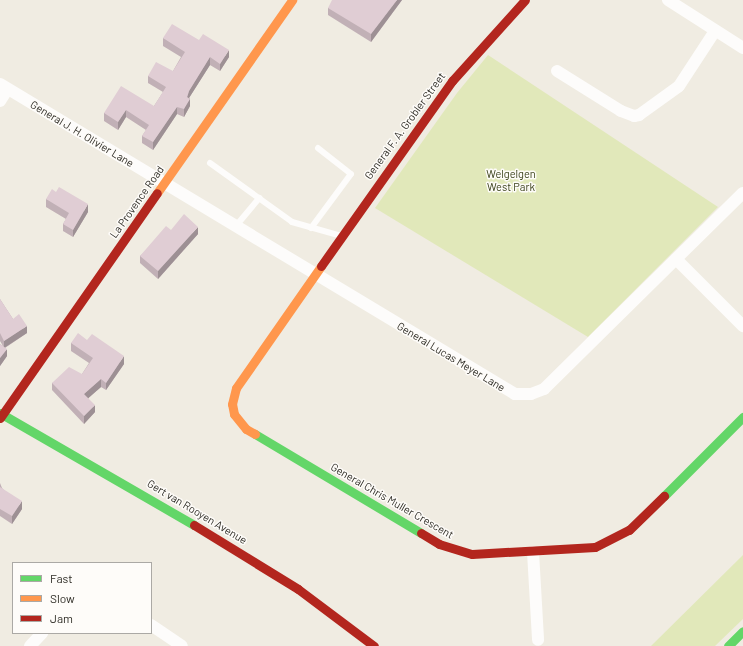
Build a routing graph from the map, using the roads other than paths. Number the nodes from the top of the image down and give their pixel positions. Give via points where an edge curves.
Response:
1 (292, 0) edge
2 (525, 0) edge
3 (668, 0) edge
4 (715, 31) junction
5 (743, 48) edge
6 (556, 71) dead end
7 (4, 87) edge
8 (0, 101) edge
9 (318, 148) dead end
10 (210, 163) dead end
11 (164, 184) junction
12 (743, 193) edge
13 (259, 198) junction
14 (235, 227) junction
15 (311, 228) junction
16 (342, 237) junction
17 (676, 259) junction
18 (315, 275) junction
19 (743, 326) edge
20 (1, 415) edge
21 (743, 418) edge
22 (533, 552) junction
23 (152, 626) edge
24 (743, 631) edge
25 (41, 634) edge
26 (538, 640) dead end
27 (30, 646) edge
28 (182, 646) edge
29 (374, 646) edge
30 (728, 646) edge

1 - 11 street, La Provence Road
2 - 16 street, General F. A. Grobler Street via 452,81
3 - 4 street
4 - 5 street
4 - 6 street via 680,86 639,115 634,116 621,111
7 - 8 street
7 - 11 street, General J. H. Olivier Lane
9 - 15 lane via 351,174
10 - 13 lane
11 - 14 street, General Lucas Meyer Lane
11 - 20 street, La Provence Road
12 - 17 street, General Lucas Meyer Lane
13 - 14 lane
13 - 15 lane via 292,222
14 - 18 street, General Lucas Meyer Lane
15 - 16 lane
16 - 18 street, General F. A. Grobler Street
17 - 18 street, General Lucas Meyer Lane via 548,386 538,392 523,394 506,390
17 - 19 street
18 - 22 street, General Chris Muller Crescent via 236,388 232,404 239,422 246,429 438,544 472,554
20 - 29 street, Gert van Rooyen Avenue via 245,554 298,589
21 - 22 street, General Chris Muller Crescent via 629,530 595,547
22 - 26 street
23 - 28 street
24 - 30 street
25 - 27 street

